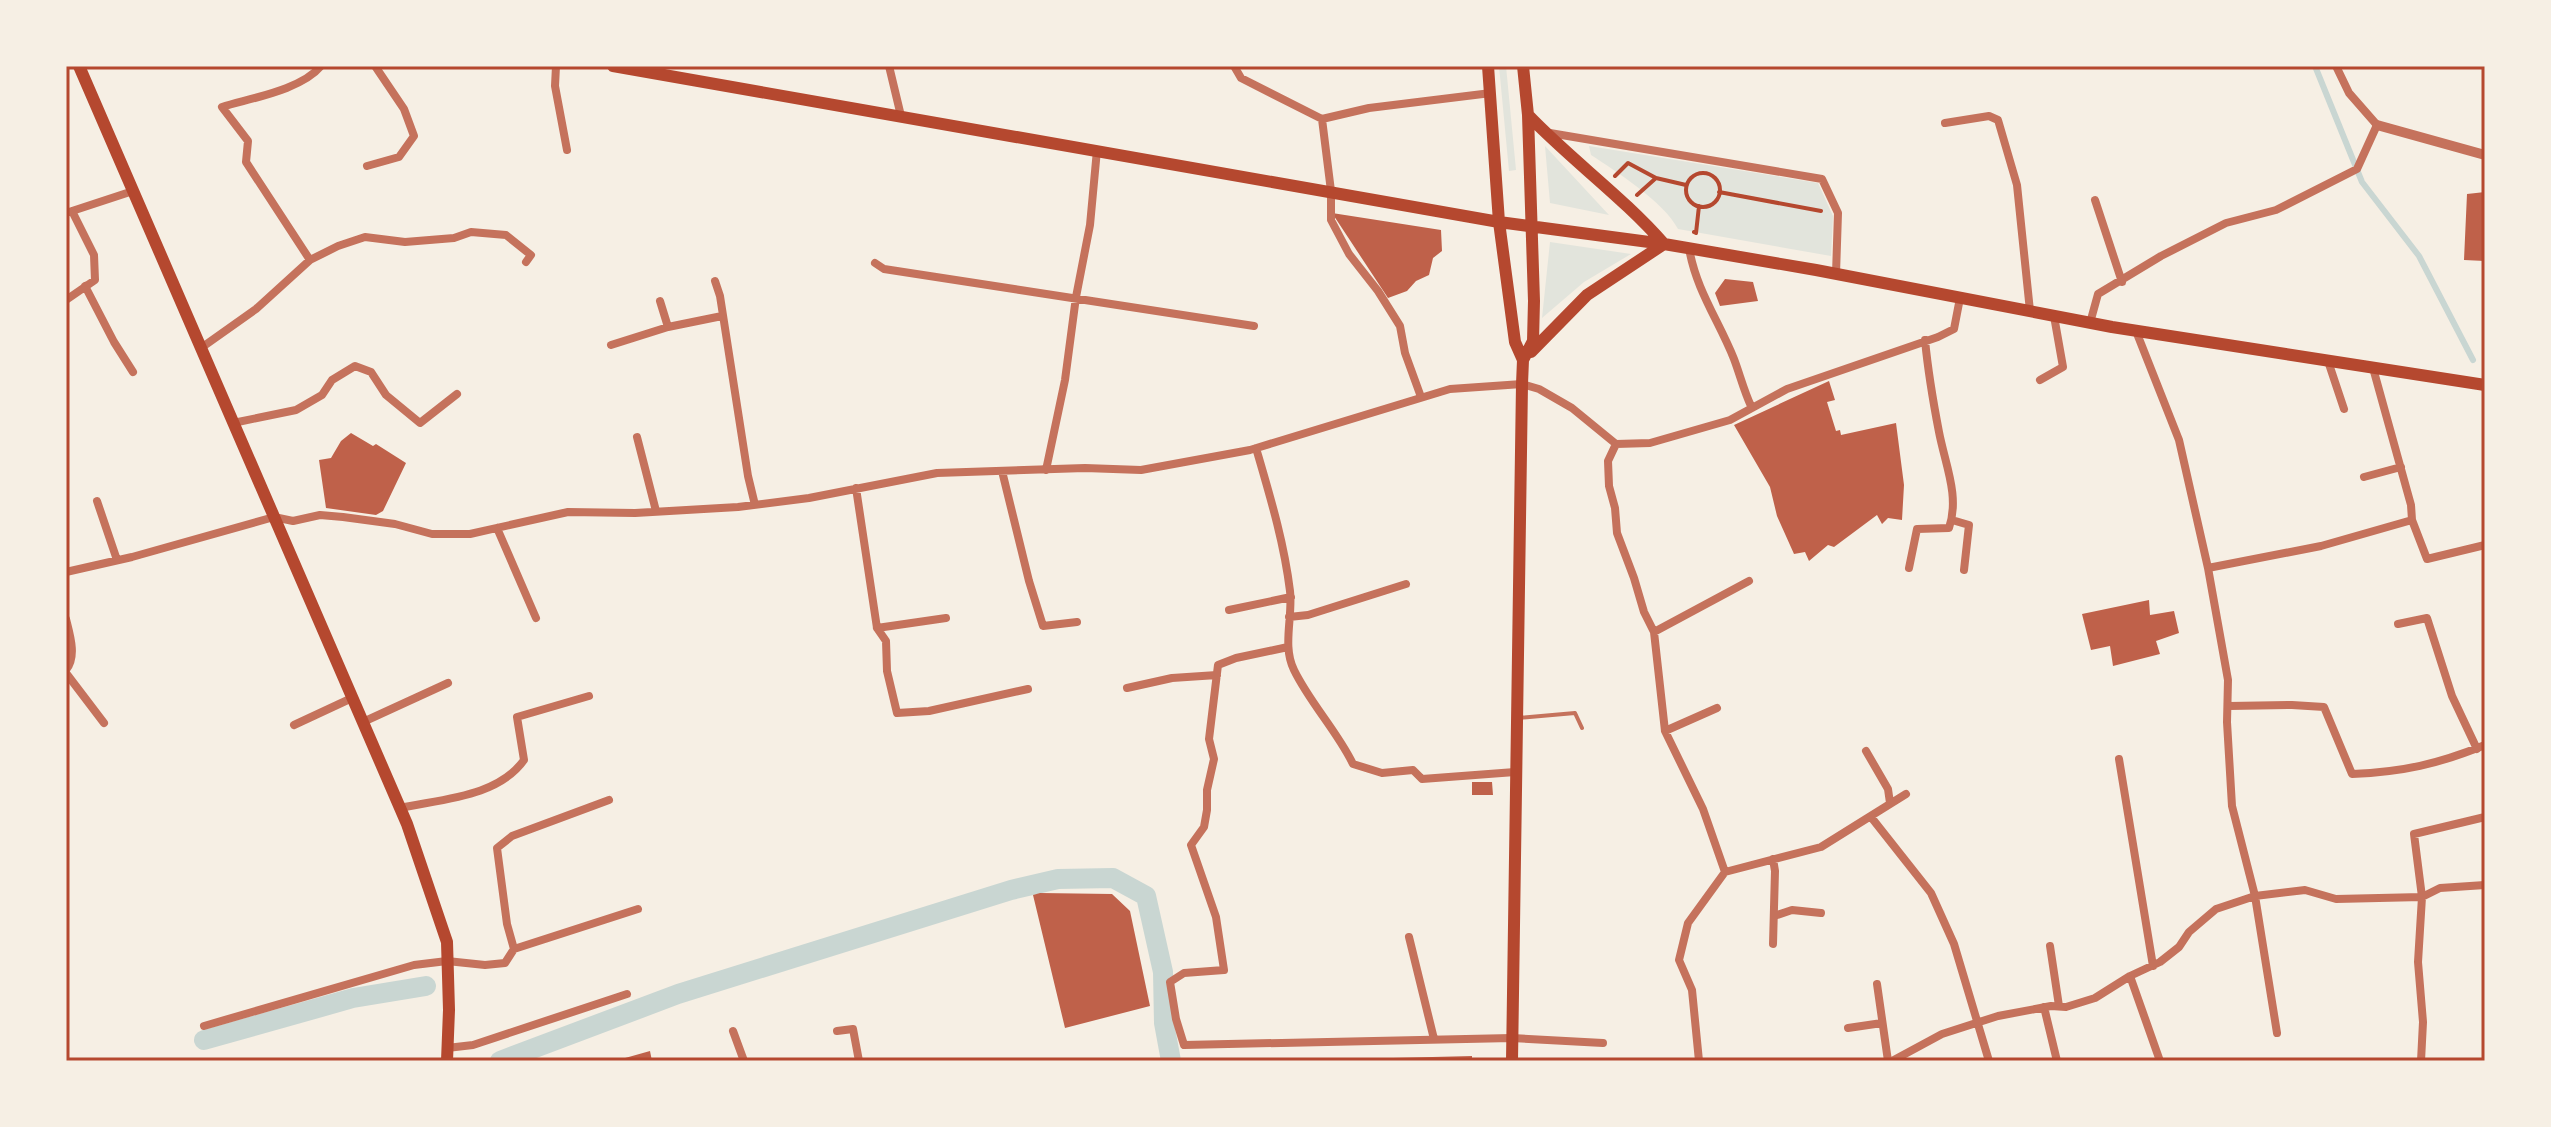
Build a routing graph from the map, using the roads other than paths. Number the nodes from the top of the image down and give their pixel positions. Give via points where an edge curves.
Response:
1 (79, 66) edge
2 (321, 66) edge
3 (375, 66) edge
4 (556, 66) edge
5 (613, 66) edge
6 (889, 66) edge
7 (1234, 66) edge
8 (1488, 66) edge
9 (1523, 66) edge
10 (2336, 66) edge
11 (631, 68) edge
12 (679, 72) edge
13 (1491, 93) junction
14 (1528, 115) junction
15 (901, 116) junction
16 (1322, 119) junction
17 (1945, 123) dead end
18 (2377, 125) junction
19 (1544, 131) junction
20 (567, 150) dead end
21 (1097, 150) junction
22 (2485, 155) edge
23 (367, 166) dead end
24 (133, 191) junction
25 (1331, 191) junction
26 (2095, 200) dead end
27 (69, 212) edge
28 (1499, 222) junction
29 (1533, 225) junction
30 (1664, 244) junction
31 (1689, 248) junction
32 (310, 260) junction
33 (526, 262) dead end
34 (875, 263) dead end
35 (1836, 274) junction
36 (715, 281) dead end
37 (2122, 282) junction
38 (85, 286) junction
39 (1076, 297) junction
40 (1960, 298) junction
41 (66, 300) edge
42 (660, 301) dead end
43 (2030, 311) junction
44 (722, 316) junction
45 (2054, 316) junction
46 (2090, 323) junction
47 (1254, 326) dead end
48 (668, 327) junction
49 (2136, 331) junction
50 (1925, 340) junction
51 (611, 345) dead end
52 (201, 348) junction
53 (1523, 360) junction
54 (2328, 361) junction
55 (2373, 368) junction
56 (133, 372) dead end
57 (2040, 380) dead end
58 (1522, 384) junction
59 (2485, 385) edge
60 (457, 394) dead end
61 (1421, 397) junction
62 (1751, 406) junction
63 (2344, 409) dead end
64 (233, 423) junction
65 (637, 437) dead end
66 (1616, 444) junction
67 (1256, 448) junction
68 (2401, 467) junction
69 (1046, 470) junction
70 (1002, 471) junction
71 (2364, 477) dead end
72 (856, 488) junction
73 (97, 501) dead end
74 (755, 505) junction
75 (656, 511) junction
76 (274, 517) junction
77 (1952, 520) junction
78 (2412, 520) junction
79 (497, 528) junction
80 (2485, 545) edge
81 (117, 560) junction
82 (1909, 568) dead end
83 (2208, 568) junction
84 (1964, 570) dead end
85 (66, 572) edge
86 (1749, 581) dead end
87 (1406, 584) dead end
88 (1291, 597) junction
89 (1229, 610) dead end
90 (1289, 617) junction
91 (536, 618) dead end
92 (946, 618) dead end
93 (66, 619) edge
94 (1077, 622) dead end
95 (2398, 624) dead end
96 (877, 628) junction
97 (1654, 632) junction
98 (1288, 647) junction
99 (66, 672) edge
100 (1217, 675) junction
101 (448, 683) dead end
102 (1127, 688) dead end
103 (1028, 689) dead end
104 (589, 696) dead end
105 (352, 698) junction
106 (2229, 706) junction
107 (1717, 708) dead end
108 (1516, 719) junction
109 (363, 722) junction
110 (104, 723) dead end
111 (294, 725) dead end
112 (1582, 728) dead end
113 (1665, 731) junction
114 (2481, 747) edge
115 (1866, 751) dead end
116 (2119, 759) dead end
117 (1515, 772) junction
118 (1906, 794) dead end
119 (609, 800) dead end
120 (1890, 803) junction
121 (400, 808) junction
122 (1871, 817) junction
123 (2485, 817) edge
124 (1773, 859) junction
125 (1725, 872) junction
126 (2485, 885) edge
127 (2255, 896) junction
128 (2422, 897) junction
129 (638, 909) dead end
130 (1821, 913) dead end
131 (1774, 916) junction
132 (1409, 937) dead end
133 (1773, 944) dead end
134 (2050, 946) dead end
135 (514, 949) junction
136 (447, 961) junction
137 (2153, 966) junction
138 (2130, 976) junction
139 (1877, 984) dead end
140 (627, 994) dead end
141 (2059, 1006) junction
142 (2044, 1007) junction
143 (1882, 1023) junction
144 (1977, 1024) junction
145 (204, 1026) dead end
146 (1848, 1028) dead end
147 (733, 1031) dead end
148 (837, 1031) dead end
149 (2277, 1033) dead end
150 (1512, 1038) junction
151 (1434, 1039) junction
152 (1603, 1043) dead end
153 (447, 1055) edge
154 (744, 1061) edge
155 (859, 1061) edge
156 (1512, 1061) edge
157 (1699, 1061) edge
158 (1890, 1061) edge
159 (1989, 1061) edge
160 (2057, 1061) edge
161 (2160, 1061) edge
162 (2421, 1061) edge

1 - 24 main road
2 - 32 street via 310,77 274,92 222,107 248,141 246,162
3 - 23 street via 404,109 414,136 399,157
4 - 20 street
5 - 11 main road
6 - 15 street
7 - 16 street via 1241,78
8 - 13 main road
9 - 14 main road
10 - 18 street via 2349,93
11 - 12 main road
12 - 15 main road
13 - 16 street
13 - 28 main road
14 - 19 main road
14 - 29 main road
15 - 21 main road
16 - 25 street
17 - 43 street via 1989,116 1998,120 2017,185
18 - 22 street
18 - 37 street via 2357,169 2276,210 2226,223
19 - 30 main road
19 - 35 street via 1822,179 1838,213
21 - 25 main road
21 - 39 street
24 - 27 street
24 - 52 main road
25 - 28 main road
25 - 61 street via 1331,220 1400,326
26 - 37 street
27 - 38 street via 94,255 95,280
28 - 29 main road
28 - 53 main road via 1515,342
29 - 30 main road
29 - 53 main road via 1533,341
30 - 31 main road
30 - 53 main road via 1587,295
31 - 35 main road
31 - 62 street via 1703,299
32 - 33 street via 365,237 405,242 471,232 506,235 531,255
32 - 52 street via 256,309
34 - 39 street via 884,269
35 - 40 main road
36 - 44 street
37 - 46 street via 2098,294
38 - 41 street
38 - 56 street
39 - 47 street
39 - 69 street
40 - 43 main road
40 - 50 street via 1954,329
42 - 48 street
43 - 45 main road
44 - 48 street
44 - 74 street
45 - 46 main road
45 - 57 street via 2063,367
46 - 49 main road
48 - 51 street
49 - 54 main road
49 - 83 street via 2179,440
50 - 62 street
50 - 77 street via 1953,489
52 - 64 main road
53 - 58 main road
54 - 55 main road
54 - 63 street
55 - 59 main road
55 - 68 street
58 - 61 street via 1450,389
58 - 66 street via 1572,408
58 - 108 main road
60 - 64 street via 420,423 386,395 371,372 355,366 296,410
61 - 67 street
62 - 66 street via 1730,420 1673,437
64 - 76 main road
65 - 75 street
66 - 97 street via 1608,461 1617,533
67 - 69 street via 1141,470
67 - 88 street via 1284,545
68 - 71 street
68 - 78 street
69 - 70 street
70 - 72 street via 937,473
70 - 94 street via 1043,626
72 - 74 street
72 - 96 street
73 - 81 street
74 - 75 street
75 - 79 street via 568,512
76 - 79 street via 370,519 432,534
76 - 81 street
76 - 105 main road
77 - 82 street via 1949,528 1917,529
77 - 84 street via 1969,525
78 - 80 street via 2427,559
78 - 83 street via 2321,546
79 - 91 street
81 - 85 street
83 - 106 street
86 - 97 street
87 - 90 street
88 - 89 street
88 - 90 street
90 - 98 street
92 - 96 street
93 - 99 street via 72,652
95 - 114 street via 2427,618 2452,696
96 - 103 street via 886,641 897,713
97 - 113 street
98 - 100 street via 1218,665
98 - 117 street via 1293,669 1353,764 1382,773 1413,770 1422,779
99 - 110 street
100 - 102 street
100 - 151 street via 1207,810 1204,827 1191,845 1216,917 1224,970 1184,973 1170,982 1184,1045
101 - 109 street
104 - 121 street via 517,717 524,760 498,785
105 - 109 main road
105 - 111 street
106 - 114 street via 2324,707 2352,774 2408,770
106 - 127 street via 2232,806
107 - 113 street
108 - 112 lane via 1575,713
108 - 117 main road
109 - 121 main road
113 - 125 street via 1703,809
115 - 120 street via 1888,789
116 - 137 street
117 - 150 main road
118 - 120 street
119 - 135 street via 512,836 497,848
120 - 122 street
121 - 136 main road via 447,942
122 - 124 street via 1821,847
122 - 144 street via 1931,893 1954,944
123 - 128 street via 2414,834
124 - 125 street
124 - 131 street
125 - 157 street via 1688,923 1679,960 1692,990
126 - 128 street via 2440,888
127 - 128 street via 2305,890 2336,899
127 - 137 street via 2216,909
127 - 149 street
128 - 162 street
129 - 135 street
130 - 131 street via 1792,910
131 - 133 street
132 - 151 street
134 - 141 street
135 - 136 street via 505,963
136 - 145 street via 379,974
136 - 153 main road
137 - 138 street
138 - 141 street via 2095,998
138 - 161 street
139 - 143 street
140 - 153 street
141 - 142 street
142 - 144 street
142 - 160 street
143 - 146 street
143 - 158 street
144 - 158 street via 1942,1034
144 - 159 street
147 - 154 street
148 - 155 street via 853,1029
150 - 151 street
150 - 152 street
150 - 156 main road

